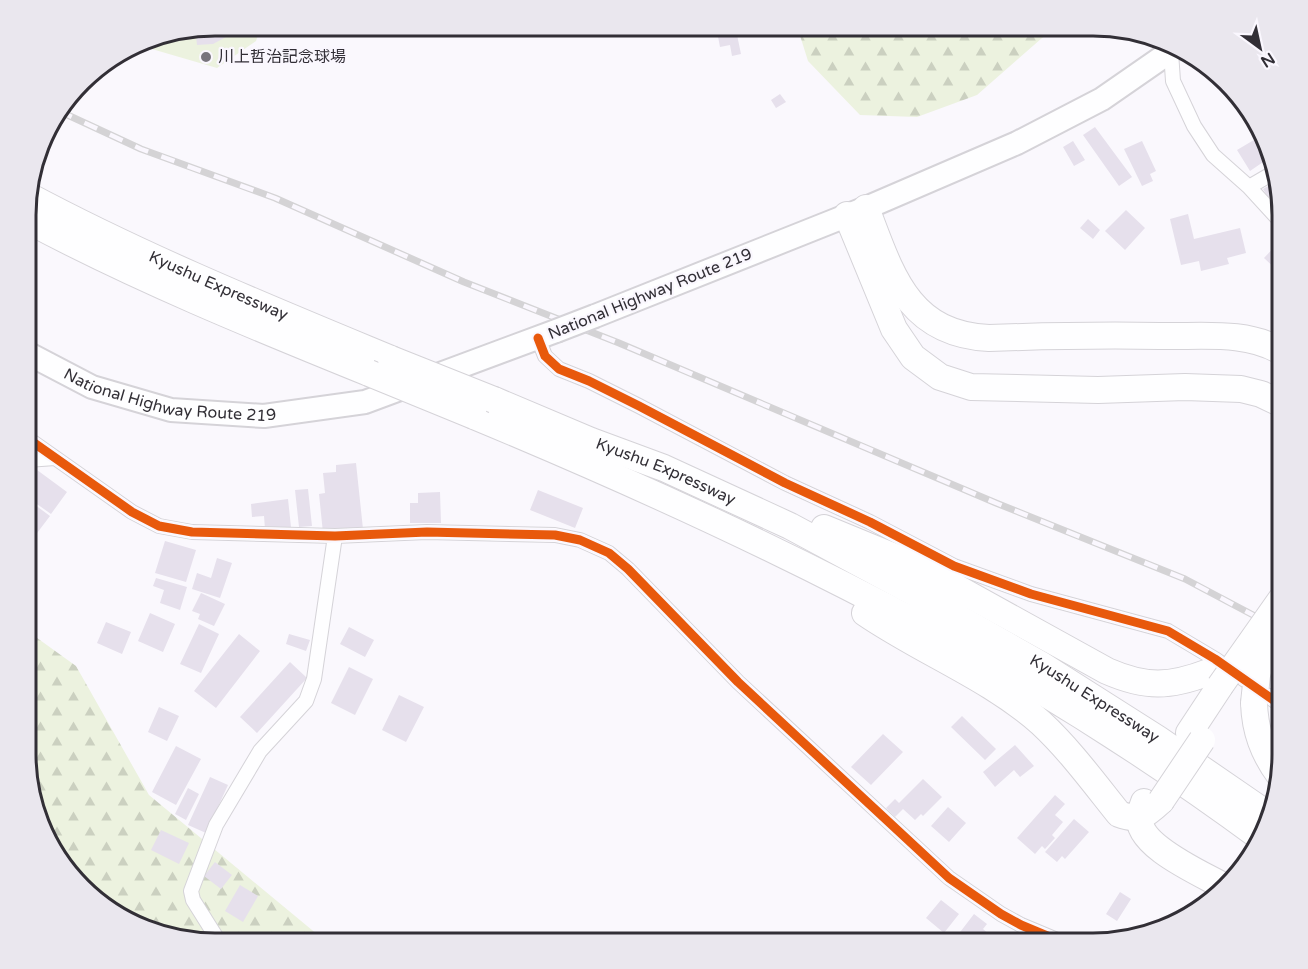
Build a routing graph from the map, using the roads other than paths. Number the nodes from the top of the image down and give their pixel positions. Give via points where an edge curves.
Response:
1 (1169, 54) edge
2 (1174, 56) edge
3 (1267, 176) edge
4 (1249, 187) junction
5 (37, 201) edge
6 (857, 211) junction
7 (1272, 212) edge
8 (36, 225) edge
9 (547, 334) junction
10 (1272, 348) edge
11 (36, 358) edge
12 (1272, 399) edge
13 (36, 444) edge
14 (55, 458) junction
15 (36, 459) edge
16 (664, 468) junction
17 (335, 536) junction
18 (771, 548) junction
19 (1272, 616) edge
20 (1272, 631) edge
21 (1257, 644) junction
22 (1229, 689) junction
23 (1272, 699) edge
24 (1272, 766) edge
25 (1262, 811) edge
26 (1139, 818) junction
27 (1253, 833) edge
28 (1217, 882) edge
29 (214, 933) edge
30 (1039, 933) edge

1 - 6 highway, National Highway Route 219 via 1102,99 1017,143
2 - 4 street via 1173,81 1194,126 1214,154
3 - 4 street
4 - 7 street
5 - 16 highway, Kyushu Expressway, bridge via 188,275
6 - 9 highway, National Highway Route 219, bridge
6 - 10 highway via 908,301 921,314 952,332 989,338 1221,336
6 - 12 highway via 894,329 913,357 947,380 977,387 1221,387
8 - 18 highway, Kyushu Expressway, bridge via 158,285 544,445
9 - 11 highway, National Highway Route 219 via 364,402 264,416 171,410 92,387
9 - 23 street via 545,356 559,369 785,483 954,566 1031,594 1168,631
13 - 14 street
14 - 15 street
14 - 17 street via 132,512 159,526 192,532
16 - 22 highway via 793,514 920,567 1128,680
16 - 25 highway, Kyushu Expressway via 790,526 1040,664
17 - 29 street via 314,679 306,701 260,750 216,825 191,891
17 - 30 street via 427,532 555,535 580,540 609,553 738,682 950,878 1001,914
18 - 26 highway via 873,618 1007,698 1068,751 1119,814
18 - 27 highway, Kyushu Expressway via 1025,681 1144,756
19 - 21 highway, bridge
20 - 21 highway
21 - 22 highway
22 - 24 highway via 1255,723
22 - 26 highway, bridge
26 - 28 highway via 1144,835 1156,847

